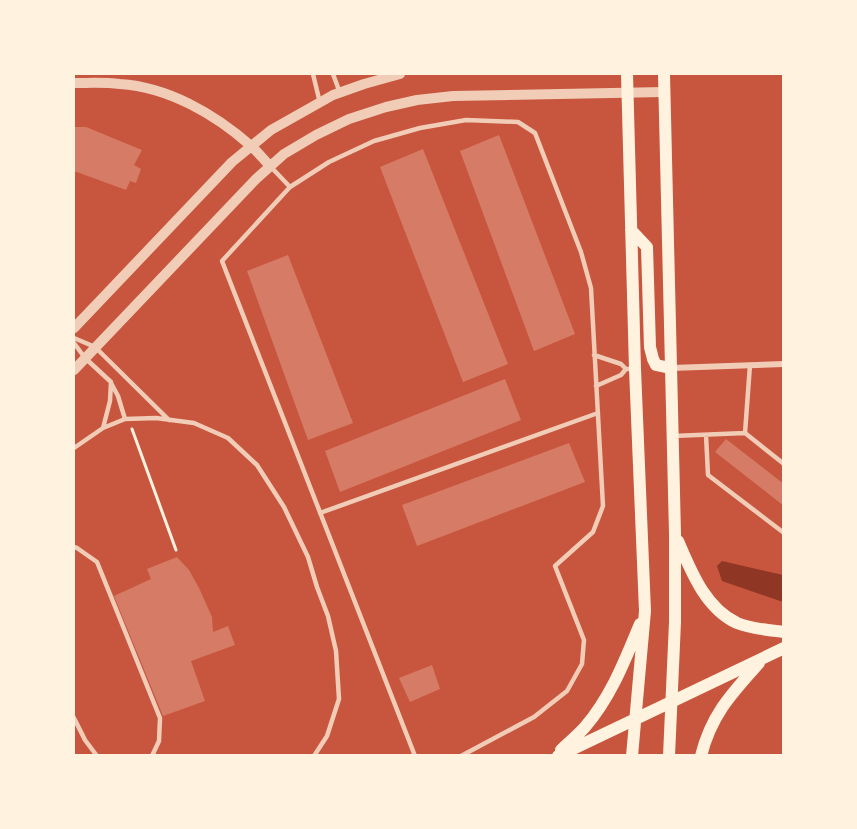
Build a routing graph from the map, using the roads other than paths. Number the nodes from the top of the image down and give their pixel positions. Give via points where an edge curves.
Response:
1 (313, 74) edge
2 (333, 74) edge
3 (400, 74) edge
4 (627, 74) edge
5 (663, 74) edge
6 (74, 83) edge
7 (628, 92) junction
8 (664, 92) junction
9 (340, 93) junction
10 (320, 103) junction
11 (251, 146) junction
12 (270, 166) junction
13 (290, 187) junction
14 (631, 230) junction
15 (74, 328) edge
16 (74, 338) edge
17 (74, 343) edge
18 (95, 348) junction
19 (594, 355) junction
20 (85, 358) junction
21 (750, 364) junction
22 (783, 364) edge
23 (670, 368) junction
24 (631, 369) junction
25 (74, 370) edge
26 (111, 382) junction
27 (596, 386) junction
28 (598, 413) junction
29 (125, 419) junction
30 (169, 420) junction
31 (103, 428) junction
32 (745, 433) junction
33 (706, 435) junction
34 (673, 436) junction
35 (74, 448) edge
36 (783, 464) edge
37 (320, 513) junction
38 (783, 533) edge
39 (675, 534) junction
40 (74, 547) edge
41 (645, 611) junction
42 (783, 632) edge
43 (783, 648) edge
44 (763, 657) junction
45 (673, 700) junction
46 (74, 718) edge
47 (636, 718) junction
48 (97, 756) edge
49 (152, 756) edge
50 (314, 756) edge
51 (415, 756) edge
52 (461, 756) edge
53 (556, 756) edge
54 (632, 756) edge
55 (669, 756) edge
56 (701, 756) edge

1 - 10 lane
2 - 9 lane
3 - 9 street
4 - 7 main road
5 - 8 main road
6 - 11 street via 121,84 156,90 190,103
7 - 8 street
7 - 12 street via 417,100 348,119 292,149
7 - 14 main road
8 - 23 main road
9 - 10 street
10 - 11 street via 271,130
11 - 12 street
11 - 15 street
12 - 13 lane
12 - 18 street
13 - 19 lane via 329,162 374,141 466,120 518,122 535,133 581,252 591,288
13 - 37 lane via 222,261
14 - 23 main road via 646,247 653,359 656,365
14 - 24 main road
16 - 18 lane
17 - 20 lane
18 - 20 street
18 - 30 lane
19 - 24 lane
19 - 27 lane
20 - 25 street
20 - 26 lane
21 - 22 street
21 - 23 street
21 - 32 lane
23 - 34 main road
24 - 27 lane
24 - 41 main road
26 - 29 lane
26 - 31 lane
27 - 28 lane
28 - 37 lane
28 - 52 lane via 603,506 593,532 555,566 584,640 582,664 567,691 534,717
29 - 30 lane
29 - 31 lane
30 - 50 lane via 194,423 228,438 257,465 284,507 308,557 336,651 339,699 327,736
31 - 35 lane
32 - 33 lane
32 - 36 lane
33 - 34 lane
33 - 38 lane via 708,475
34 - 39 main road
37 - 51 lane
39 - 42 main road via 692,574 718,610 737,622
39 - 45 main road
40 - 49 lane via 97,562 160,718 159,741
41 - 47 main road
41 - 53 main road via 606,697 585,727
43 - 44 main road
44 - 45 main road
44 - 56 main road via 711,724
45 - 47 main road
45 - 55 main road
46 - 48 lane
47 - 53 main road
47 - 54 main road

